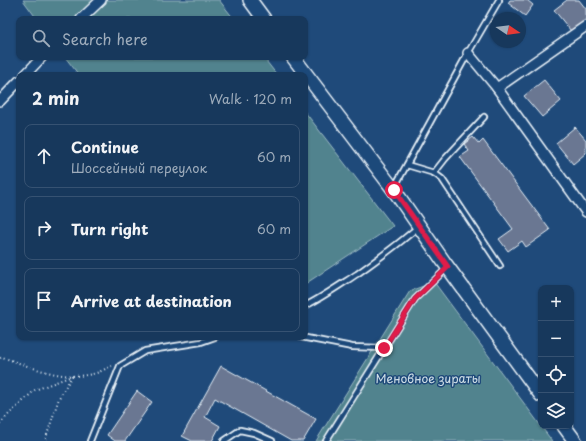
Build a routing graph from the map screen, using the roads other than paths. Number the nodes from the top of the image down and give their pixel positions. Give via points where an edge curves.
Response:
1 (101, 0) edge
2 (250, 0) edge
3 (499, 0) edge
4 (84, 16) edge
5 (262, 16) edge
6 (586, 26) edge
7 (468, 53) junction
8 (39, 60) edge
9 (295, 60) edge
10 (27, 72) edge
11 (304, 72) edge
12 (308, 77) edge
13 (16, 84) edge
14 (497, 88) junction
15 (0, 101) edge
16 (484, 117) dead end
17 (407, 165) junction
18 (434, 173) junction
19 (394, 190) junction
20 (586, 212) edge
21 (419, 226) junction
22 (500, 266) dead end
23 (448, 267) junction
24 (308, 304) edge
25 (308, 338) edge
26 (207, 340) edge
27 (384, 348) junction
28 (540, 393) edge
29 (566, 429) edge
30 (90, 441) edge
31 (224, 441) edge
32 (272, 441) edge
33 (326, 441) edge
34 (575, 441) edge

1 - 4 street
2 - 5 main road
3 - 7 lane
6 - 14 street
7 - 14 street
7 - 17 lane
8 - 10 street
9 - 11 main road
12 - 19 main road
13 - 15 street
14 - 20 street
16 - 18 lane
17 - 18 lane
17 - 19 lane
18 - 22 lane via 442,179
19 - 21 main road
21 - 23 main road
21 - 24 lane via 382,257
23 - 27 lane via 415,299
23 - 28 main road
25 - 27 lane via 352,347
26 - 30 lane via 145,351 120,366
27 - 33 lane
29 - 34 main road
31 - 32 lane via 240,430

